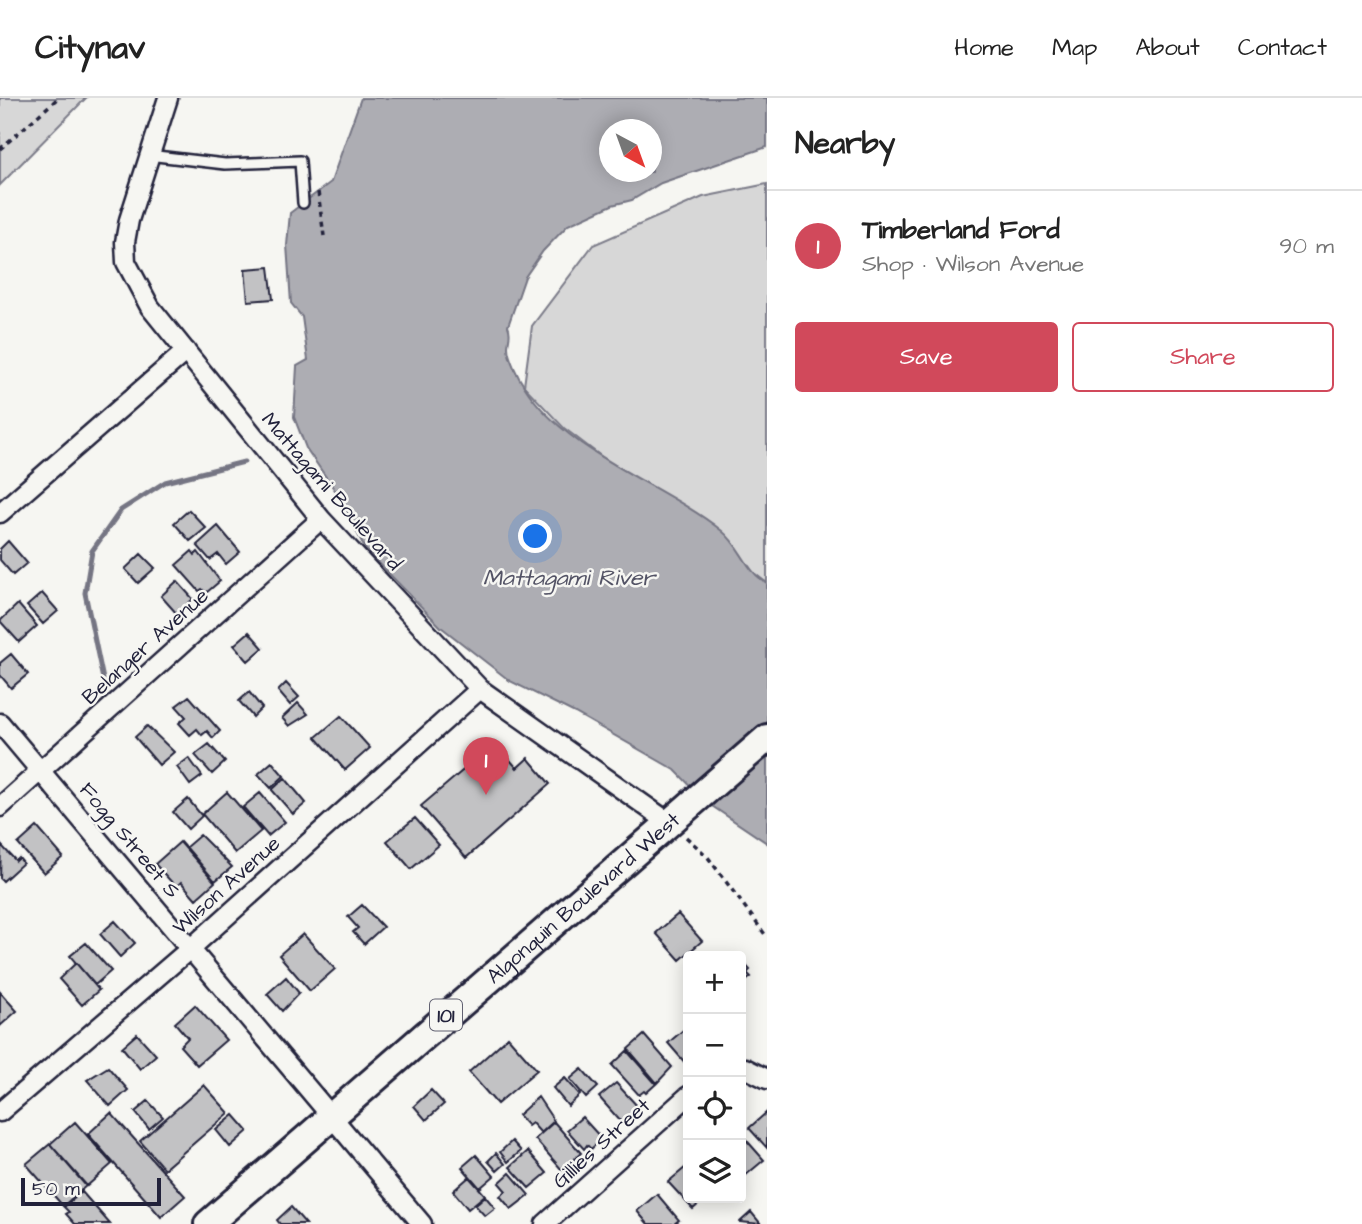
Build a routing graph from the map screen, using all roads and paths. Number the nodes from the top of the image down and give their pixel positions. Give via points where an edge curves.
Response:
1 (58, 98) edge
2 (168, 98) edge
3 (0, 149) edge
4 (148, 156) junction
5 (317, 191) dead end
6 (303, 203) dead end
7 (324, 236) dead end
8 (186, 352) junction
9 (0, 513) edge
10 (321, 519) junction
11 (480, 690) junction
12 (0, 723) edge
13 (767, 738) edge
14 (42, 770) junction
15 (0, 807) edge
16 (679, 817) junction
17 (767, 937) edge
18 (191, 948) junction
19 (746, 1068) edge
20 (767, 1079) edge
21 (683, 1100) edge
22 (0, 1112) edge
23 (330, 1117) junction
24 (208, 1224) edge
25 (422, 1224) edge
26 (545, 1224) edge

1 - 3 path
2 - 4 street, Mattagami Boulevard
4 - 6 lane via 225,164 300,161
4 - 8 street, Mattagami Boulevard via 129,220 126,262 150,306
5 - 7 path
8 - 9 street
8 - 10 street, Mattagami Boulevard
10 - 11 street, Mattagami Boulevard
10 - 14 street, Belanger Avenue
11 - 16 street, Mattagami Boulevard
11 - 18 street, Wilson Avenue
12 - 14 street, Fogg Street S
13 - 16 main road, Algonquin Boulevard West / 101
14 - 15 street, Belanger Avenue
14 - 18 street, Fogg Street S
16 - 17 path
16 - 23 main road, Algonquin Boulevard West / 101
18 - 22 street, Wilson Avenue
18 - 23 street, Fogg Street S
19 - 20 street
21 - 26 street, Gillies Street
23 - 24 main road, Algonquin Boulevard West / 101
23 - 25 street, Fogg Street S

